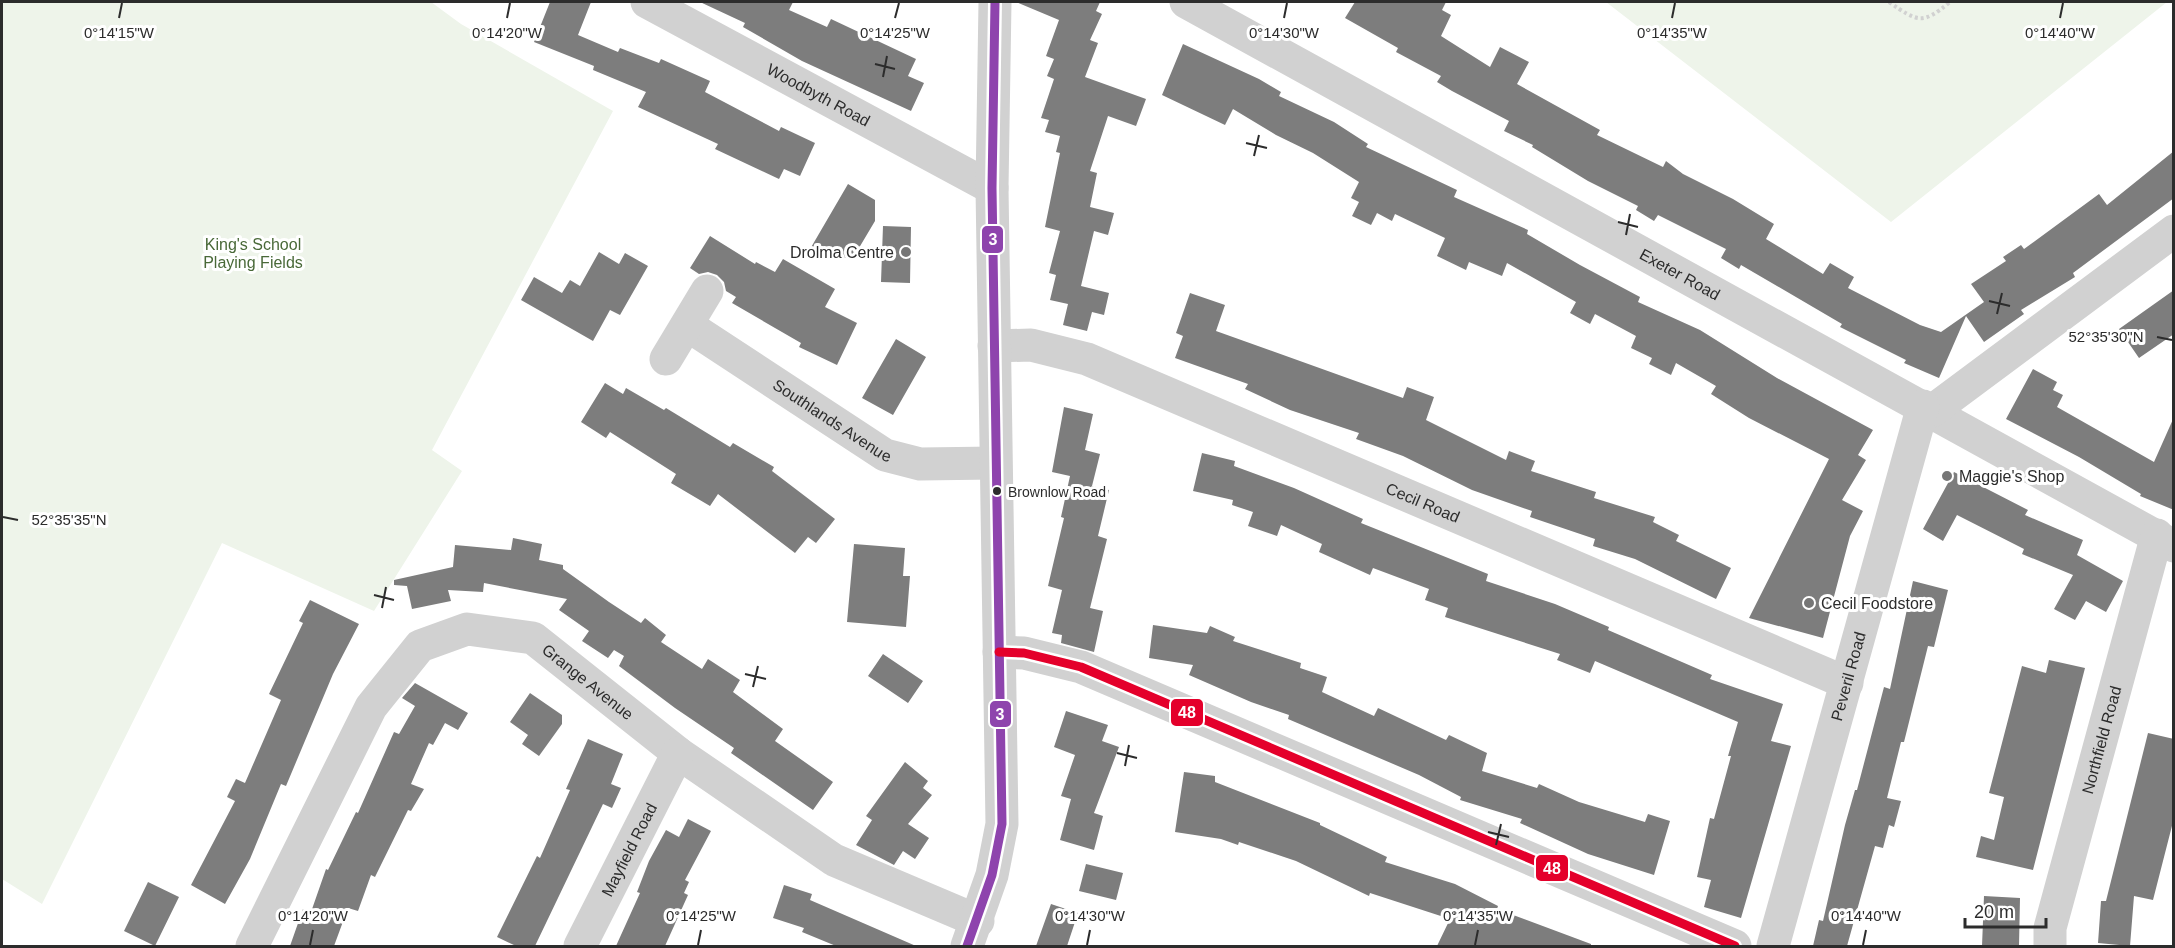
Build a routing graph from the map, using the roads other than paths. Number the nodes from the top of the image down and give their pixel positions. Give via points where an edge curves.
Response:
1 (647, 2) edge
2 (995, 2) edge
3 (1186, 2) edge
4 (992, 188) junction
5 (2174, 231) edge
6 (707, 291) dead end
7 (687, 325) junction
8 (994, 346) junction
9 (666, 359) dead end
10 (1928, 408) junction
11 (995, 463) junction
12 (2165, 540) edge
13 (999, 652) junction
14 (1847, 683) junction
15 (678, 753) junction
16 (973, 934) edge
17 (252, 946) edge
18 (580, 946) edge
19 (1734, 946) edge
20 (1773, 946) edge
21 (2050, 946) edge

1 - 4 street, Woodbyth Road
2 - 4 street
3 - 10 street, Exeter Road
4 - 8 street
5 - 10 street
6 - 7 street
7 - 9 street
7 - 11 street, Southlands Avenue via 885,455 920,464
8 - 11 street
8 - 14 street, Cecil Road via 1031,345 1087,359
10 - 12 street, Exeter Road
10 - 14 street, Peveril Road
11 - 13 street
12 - 21 street, Northfield Road via 2050,928
13 - 16 street via 1002,824 992,875
13 - 19 street via 1024,653 1081,667
14 - 20 street, Peveril Road
15 - 16 street, Grange Avenue via 834,860
15 - 17 street, Grange Avenue via 533,638 467,629 420,646 371,707
15 - 18 street, Mayfield Road

